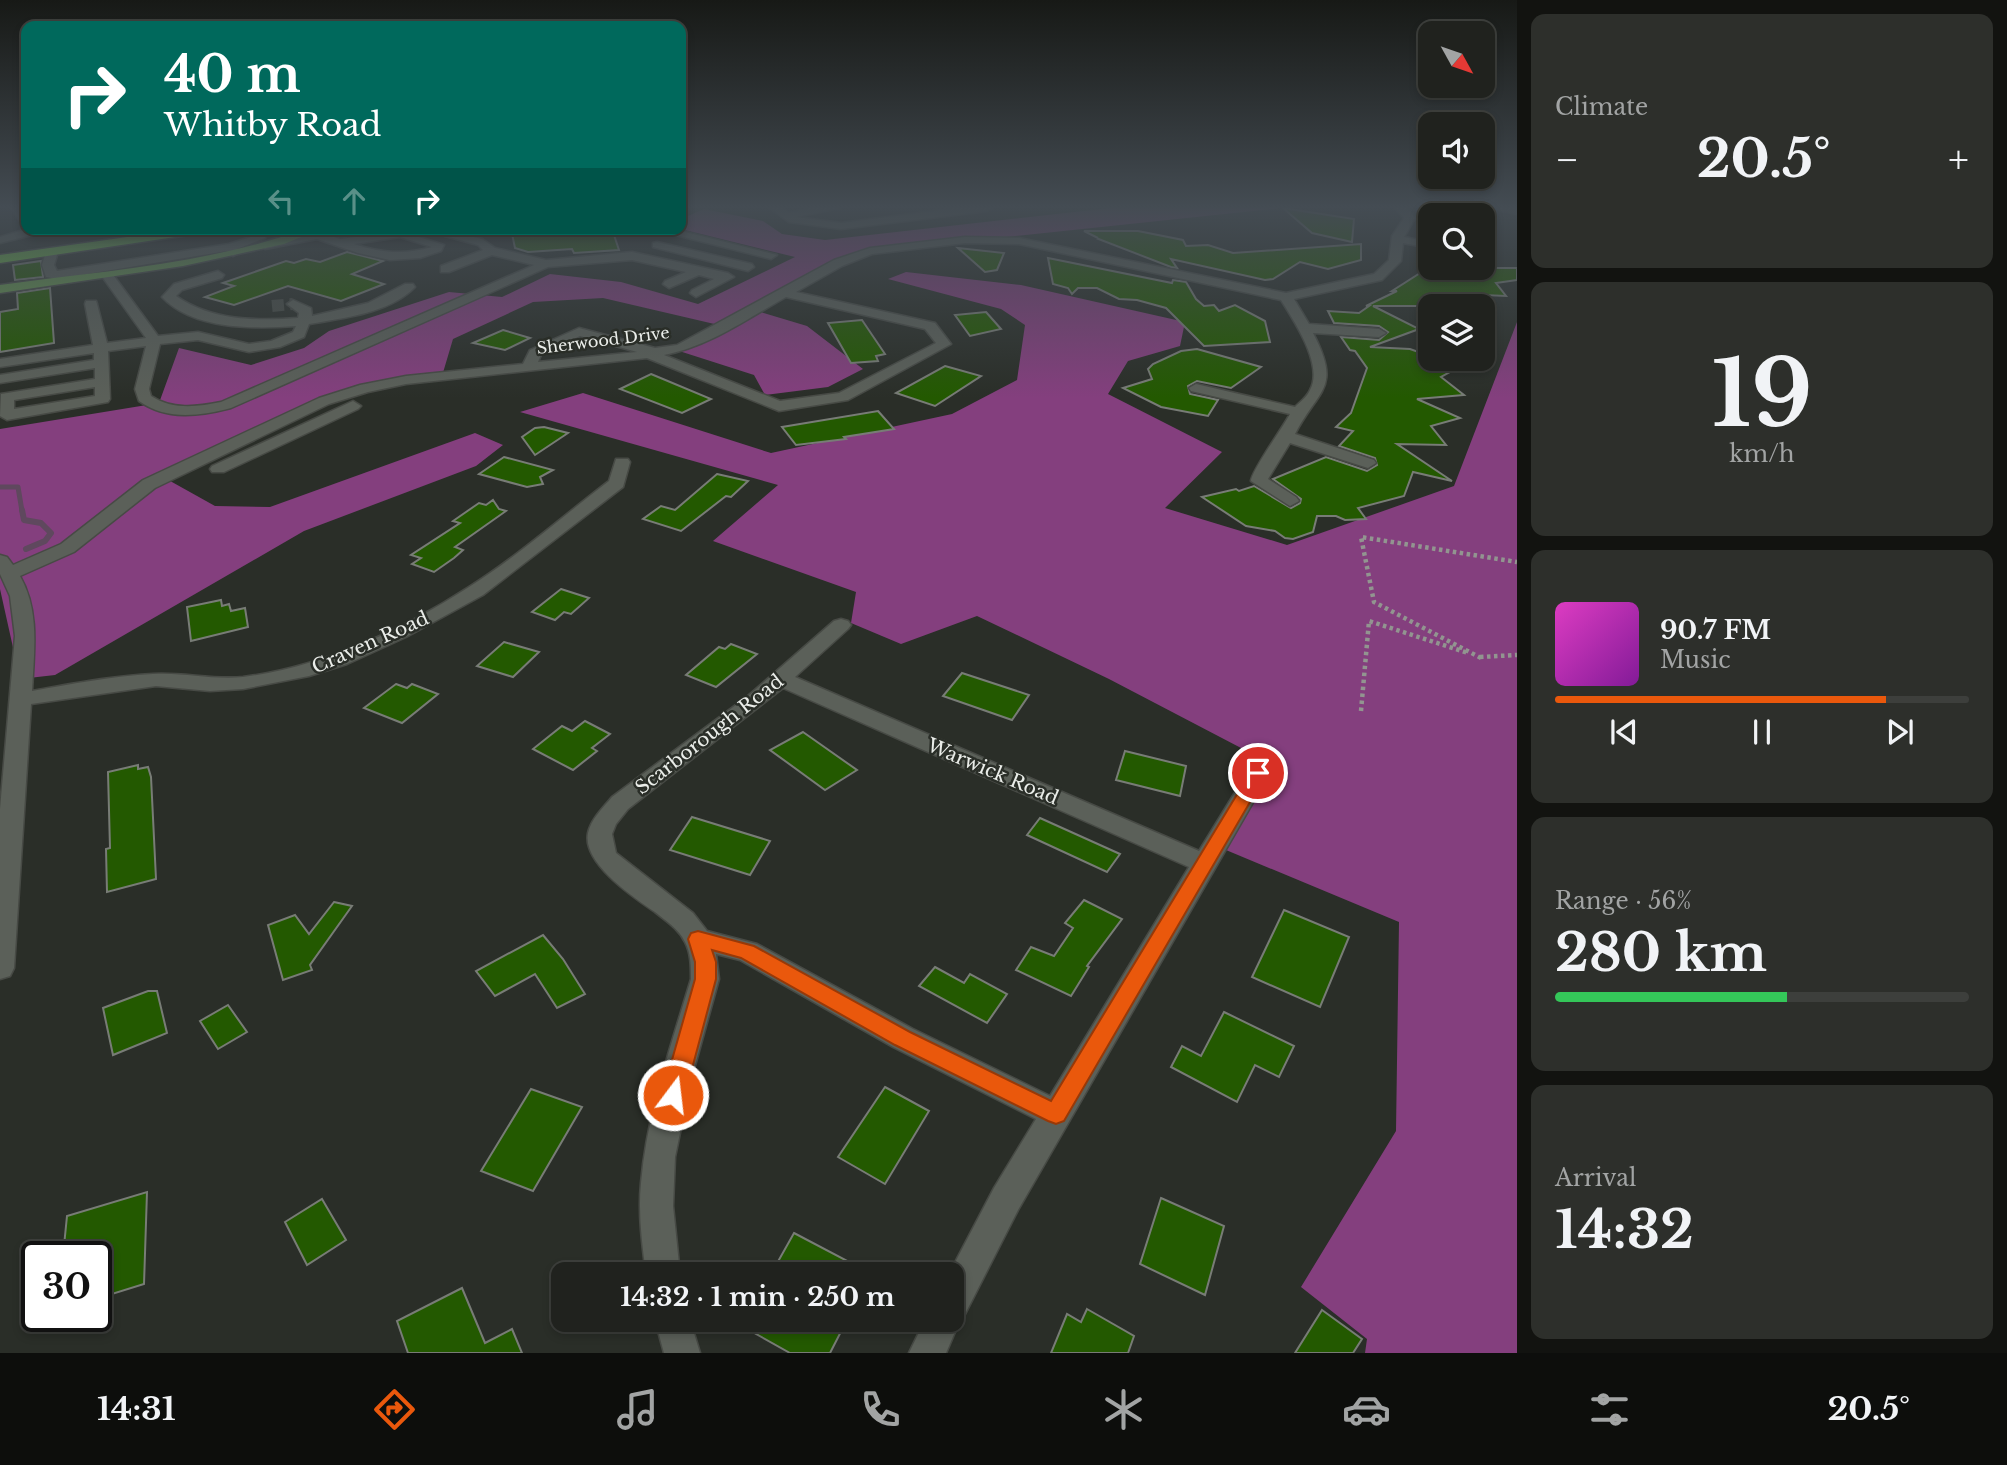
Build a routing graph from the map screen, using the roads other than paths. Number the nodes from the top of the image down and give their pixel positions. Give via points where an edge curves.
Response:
1 (49, 271) edge
2 (104, 271) edge
3 (126, 271) edge
4 (530, 271) edge
5 (694, 271) edge
6 (739, 271) edge
7 (827, 271) edge
8 (1166, 271) edge
9 (1384, 271) edge
10 (697, 272) junction
11 (107, 275) junction
12 (218, 275) dead end
13 (725, 278) junction
14 (57, 279) junction
15 (669, 284) dead end
16 (410, 287) dead end
17 (0, 289) edge
18 (696, 293) dead end
19 (785, 293) junction
20 (1286, 297) junction
21 (91, 304) dead end
22 (293, 304) dead end
23 (261, 309) tunnel mouth
24 (244, 320) junction
25 (304, 321) junction
26 (1303, 328) junction
27 (1379, 333) dead end
28 (154, 340) junction
29 (652, 354) junction
30 (102, 355) junction
31 (0, 363) edge
32 (529, 368) junction
33 (0, 379) edge
34 (102, 382) junction
35 (1196, 388) dead end
36 (353, 405) dead end
37 (1299, 412) junction
38 (287, 419) junction
39 (308, 425) junction
40 (1289, 437) junction
41 (622, 462) dead end
42 (1368, 463) dead end
43 (218, 469) dead end
44 (1290, 501) dead end
45 (5, 567) edge
46 (841, 625) dead end
47 (781, 679) junction
48 (20, 699) junction
49 (8, 746) edge
50 (1258, 773) dead end
51 (1204, 863) junction
52 (698, 939) junction
53 (0, 968) edge
54 (1056, 1114) junction
55 (662, 1262) edge
56 (964, 1281) edge
57 (676, 1332) edge
58 (938, 1332) edge
59 (682, 1353) edge
60 (927, 1353) edge

1 - 14 street
2 - 14 street
3 - 11 main road
4 - 28 street via 215,408 169,410 144,398 142,389
5 - 10 street
6 - 13 street
7 - 19 street, Sherwood Drive
8 - 20 street, Sherwood Drive
9 - 20 street, Sherwood Drive via 1378,277
10 - 13 street
10 - 15 street
11 - 14 main road
11 - 28 street
12 - 24 street via 178,287 168,297 200,314
13 - 18 street
14 - 17 main road
16 - 25 street via 370,306
19 - 29 street, Sherwood Drive via 692,344
19 - 29 street via 930,326 944,344 843,397 779,406
20 - 26 street
21 - 30 street
22 - 25 street via 306,310
23 - 24 street
24 - 25 street
25 - 28 street via 299,334 289,340 252,347 235,347 206,336
26 - 27 street
26 - 37 street via 1322,375 1317,393
28 - 30 street
29 - 32 street, Sherwood Drive
29 - 32 street via 579,332 535,353
30 - 31 street
30 - 33 street
30 - 34 street
32 - 38 street, Sherwood Drive via 386,383 324,401
34 - 34 street via 103,399 7,415 6,397
35 - 37 street
36 - 39 street
37 - 40 street
38 - 39 street
38 - 45 street, Sherwood Drive via 149,484 52,556
39 - 43 street
40 - 42 street
40 - 44 street via 1259,481
41 - 48 street, Craven Road via 617,483 477,591 340,660 243,683 156,680
45 - 48 street via 24,605
46 - 47 street, Scarborough Road
47 - 51 street, Warwick Road
47 - 52 street, Scarborough Road via 620,803 600,834 604,854 618,870 684,920
48 - 49 street
49 - 53 street
50 - 51 street
51 - 54 street
52 - 54 street via 747,951 902,1038
52 - 55 street via 705,979 667,1118 657,1182
54 - 56 street
57 - 59 street
58 - 60 street

